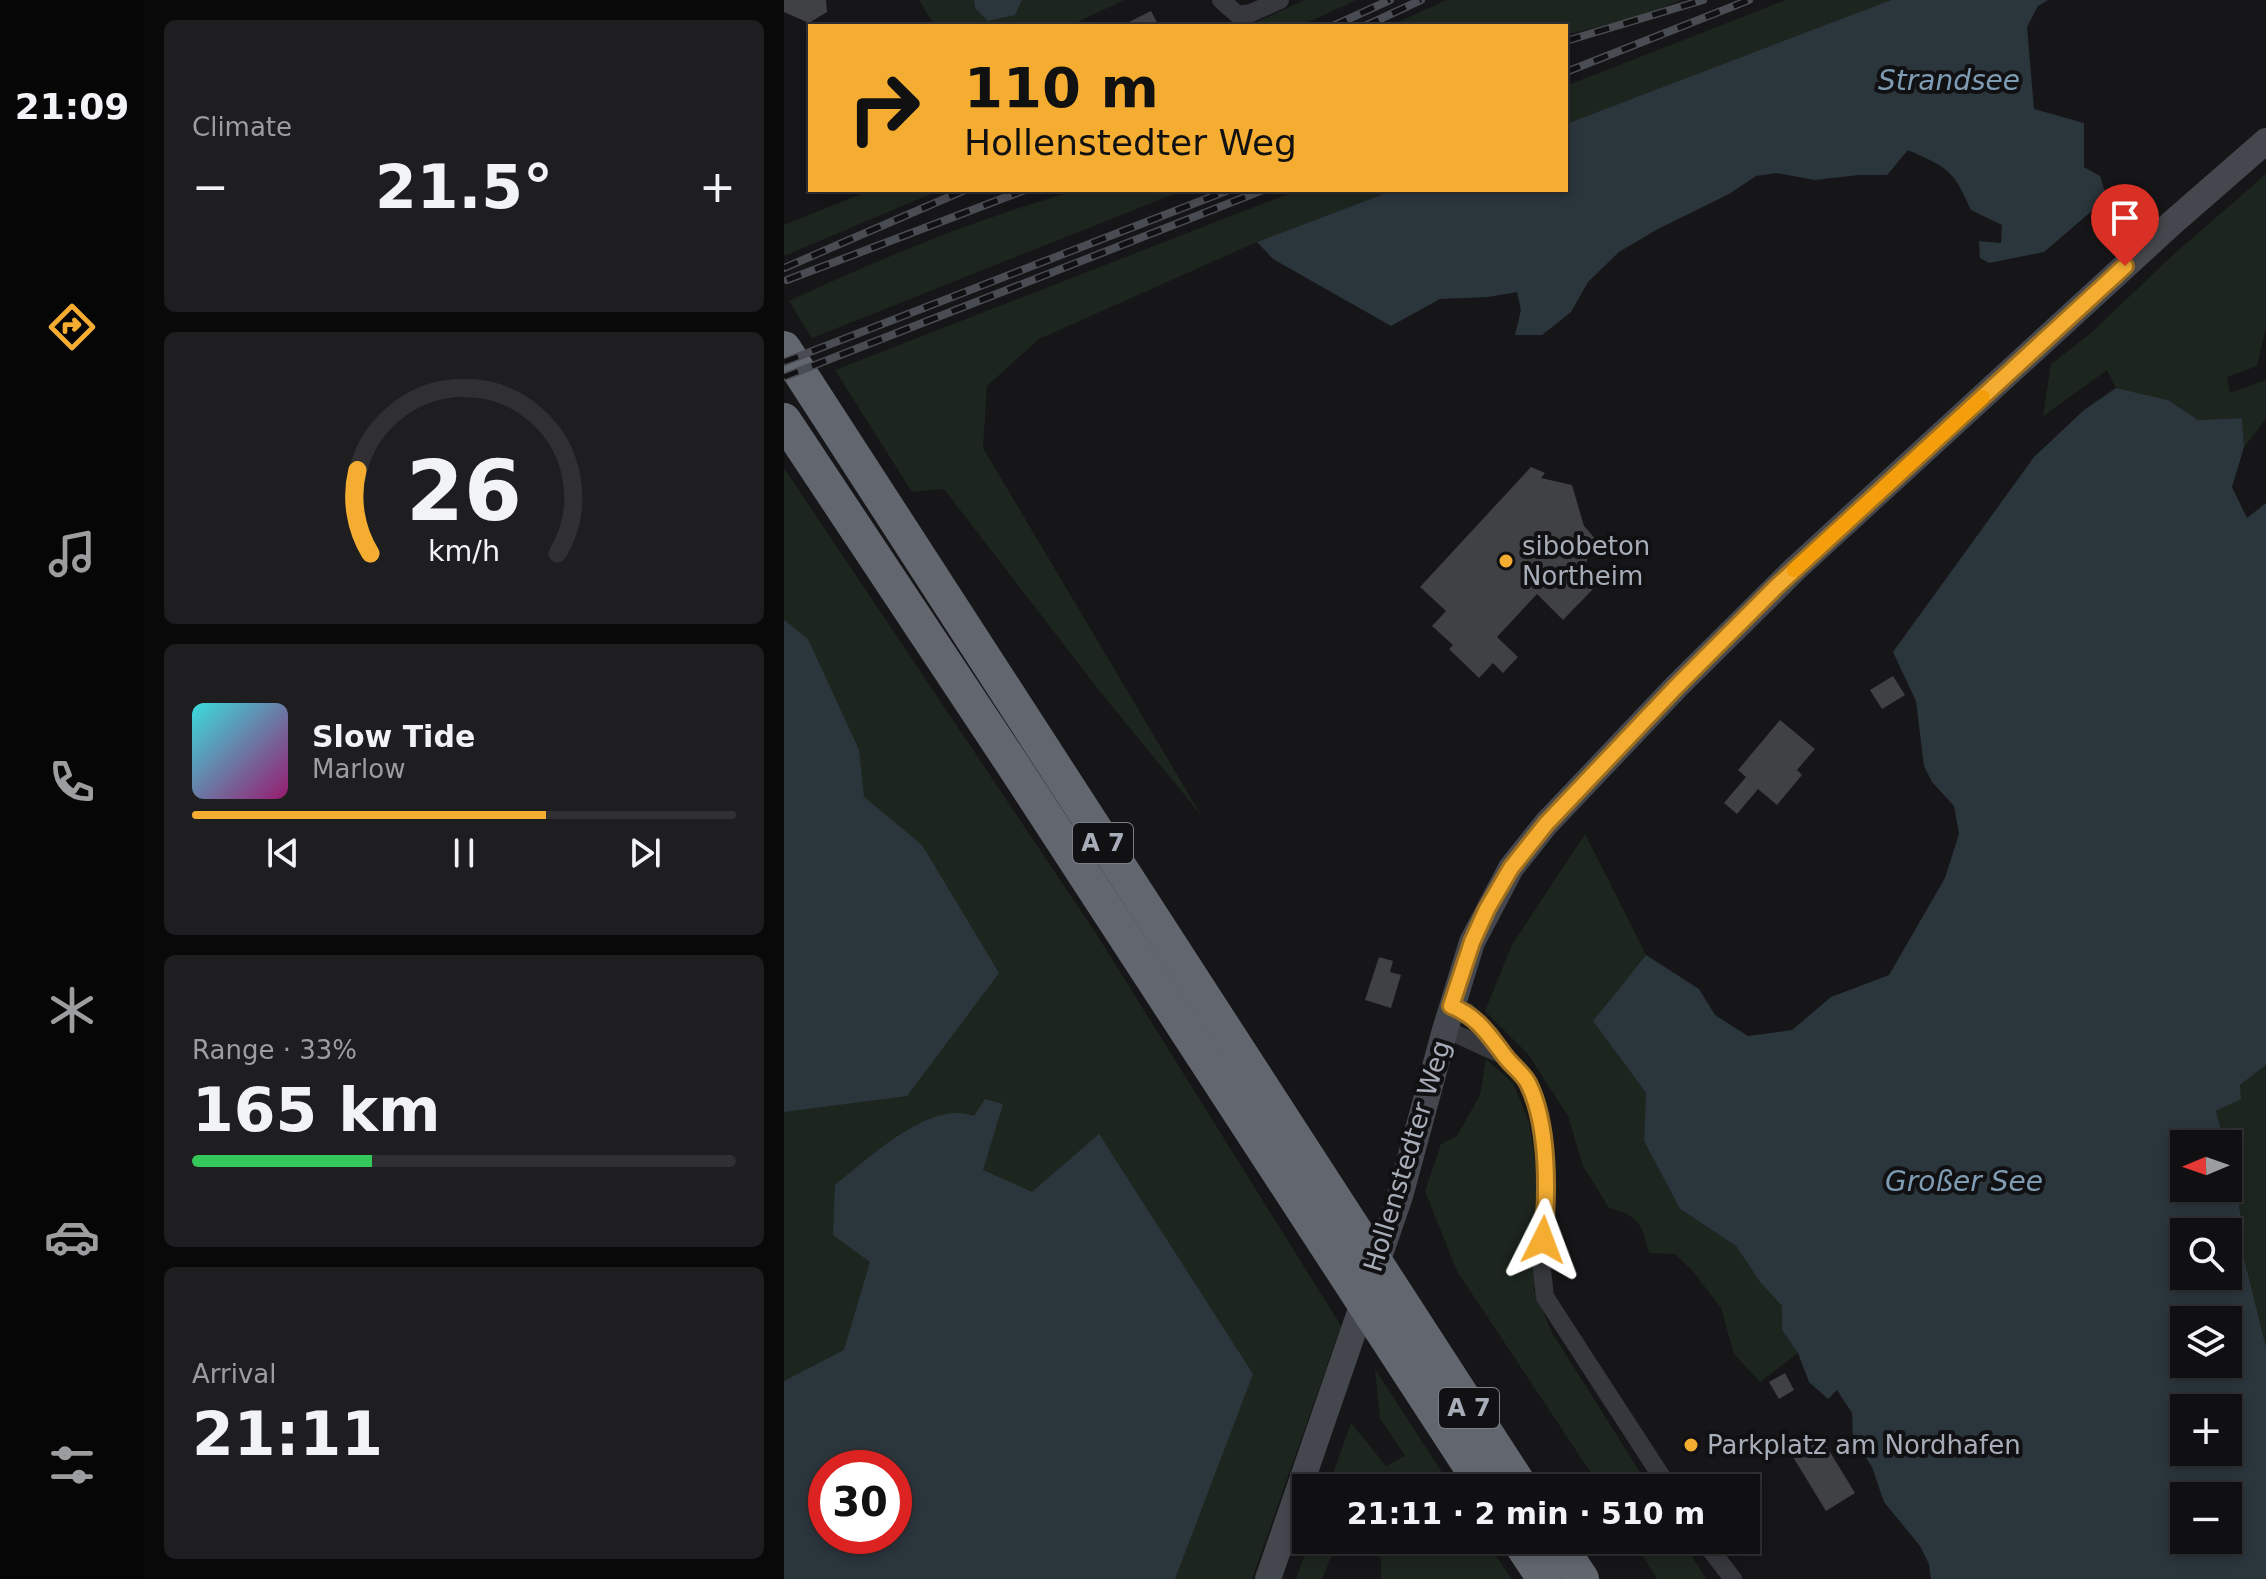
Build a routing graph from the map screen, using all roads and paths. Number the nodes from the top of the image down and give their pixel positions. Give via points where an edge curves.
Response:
1 (1221, 0) edge
2 (1280, 0) edge
3 (2266, 141) edge
4 (784, 348) edge
5 (784, 420) edge
6 (1448, 1018) junction
7 (1475, 1474) edge
8 (1513, 1474) edge
9 (1660, 1474) edge
10 (1527, 1554) edge
11 (1565, 1554) edge
12 (1714, 1554) edge
13 (1268, 1579) edge
14 (1544, 1579) edge
15 (1582, 1579) edge
16 (1733, 1579) edge

1 - 2 street via 1238,15
3 - 6 main road, Hollenstedter Weg via 1795,569 1546,824 1487,909
4 - 8 highway, A 7
5 - 7 highway, A 7
6 - 9 street via 1467,1012 1526,1080 1538,1108 1546,1170 1541,1261 1545,1297
6 - 13 main road, Hollenstedter Weg via 1400,1196
10 - 14 highway
11 - 15 highway
12 - 16 street

